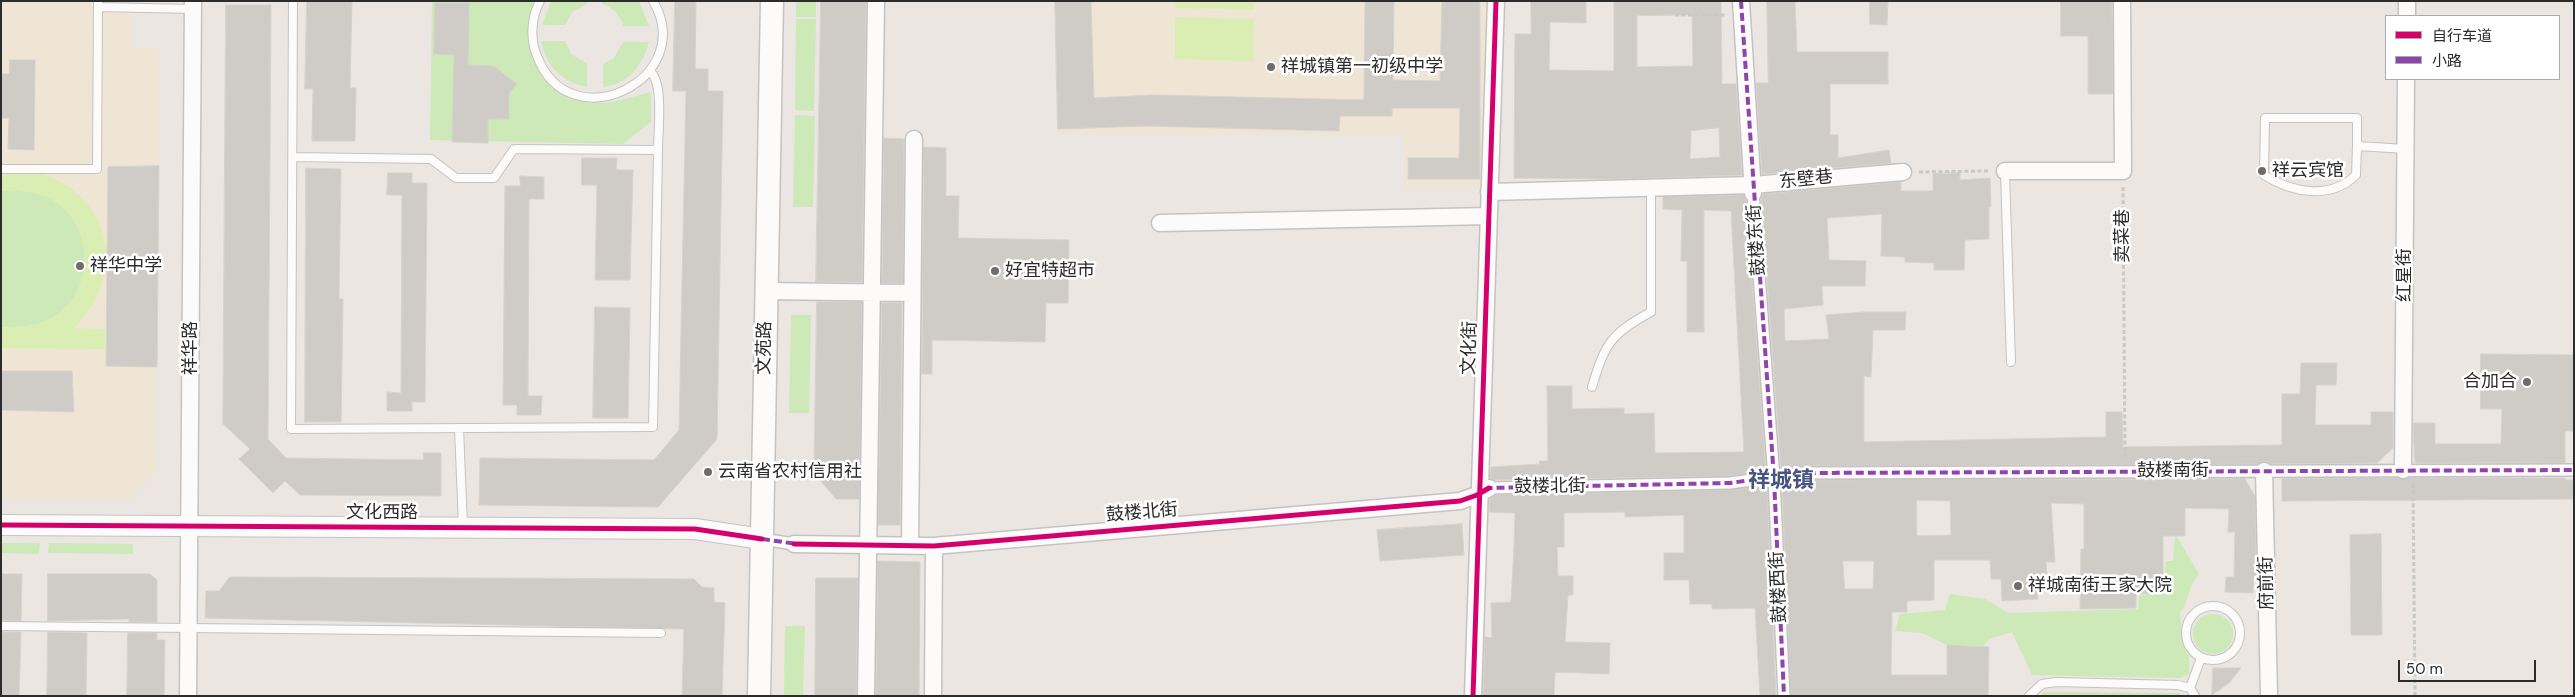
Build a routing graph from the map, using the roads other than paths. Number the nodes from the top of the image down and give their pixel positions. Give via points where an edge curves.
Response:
1 (293, 1) edge
2 (540, 1) edge
3 (653, 1) edge
4 (772, 1) edge
5 (876, 1) edge
6 (1496, 1) edge
7 (2122, 1) edge
8 (2407, 1) edge
9 (98, 4) edge
10 (193, 5) edge
11 (1742, 8) edge
12 (2407, 15) edge
13 (650, 71) junction
14 (2406, 80) edge
15 (914, 139) dead end
16 (2357, 146) junction
17 (2406, 148) junction
18 (658, 150) junction
19 (293, 157) junction
20 (1, 169) edge
21 (2005, 171) joint
22 (1903, 172) road end
23 (1651, 188) junction
24 (1753, 189) junction
25 (1489, 192) junction
26 (1489, 216) junction
27 (1160, 223) dead end
28 (766, 291) junction
29 (872, 293) junction
30 (912, 293) junction
31 (2011, 362) dead end
32 (1592, 387) dead end
33 (458, 428) junction
34 (2408, 470) junction
35 (2574, 470) edge
36 (2264, 471) junction
37 (1774, 479) junction
38 (1483, 492) junction
39 (1, 525) edge
40 (190, 526) junction
41 (464, 528) junction
42 (762, 539) junction
43 (794, 544) joint
44 (869, 545) junction
45 (910, 545) junction
46 (934, 546) junction
47 (1, 626) edge
48 (189, 627) junction
49 (662, 633) dead end
50 (2201, 658) junction
51 (2190, 688) junction
52 (188, 696) edge
53 (759, 696) edge
54 (866, 696) edge
55 (933, 696) edge
56 (1473, 696) edge
57 (1784, 696) edge
58 (2029, 696) edge
59 (2195, 696) edge
60 (2269, 696) edge

1 - 19 lane
2 - 13 lane via 532,24 533,46 540,66 554,82 573,94 594,98 615,96 634,86
3 - 13 lane via 662,30 659,52
4 - 28 main road, 文苑路
5 - 29 street
6 - 25 street, 文化街
7 - 21 street via 2123,171
8 - 12 street
9 - 10 lane
9 - 20 lane via 97,169
10 - 40 street, 祥华路
11 - 24 street, 鼓楼东街
13 - 18 lane via 656,76 658,89
14 - 17 street, 红星街
15 - 30 street
16 - 16 lane via 2357,118 2265,118 2264,175 2300,191 2336,188 2356,175
16 - 17 lane
17 - 34 street, 红星街
18 - 19 lane via 514,149 494,178 456,178 431,158
18 - 33 lane via 653,427
19 - 33 lane via 291,429
21 - 31 lane
22 - 24 street, 东壁巷
23 - 24 street, 东壁巷
23 - 25 street, 东壁巷
23 - 32 lane via 1651,312 1616,335 1603,350
24 - 37 street, 鼓楼东街
25 - 26 street, 文化街
26 - 27 street
26 - 38 street, 文化街
28 - 29 street
28 - 42 main road, 文苑路
29 - 30 street
29 - 44 street
30 - 45 street
33 - 41 lane
34 - 35 street, 鼓楼南街
34 - 36 street, 鼓楼南街
36 - 37 street, 鼓楼南街 via 1803,473
36 - 60 street, 府前街
37 - 38 street, 鼓楼北街
37 - 57 street, 鼓楼西街
38 - 46 street, 鼓楼北街 via 1460,501 1369,510
38 - 56 street, 文化街
39 - 40 street, 文化西路
40 - 41 street, 文化西路
40 - 48 street, 祥华路
41 - 42 street, 文化西路 via 695,529
42 - 43 street, 鼓楼北街
42 - 53 main road, 文苑路
43 - 44 street, 鼓楼北街
44 - 45 street, 鼓楼北街
44 - 54 street
45 - 46 street, 鼓楼北街
46 - 55 street
47 - 48 lane
48 - 49 lane
48 - 52 street, 祥华路
50 - 50 lane via 2218,660 2233,652 2238,645 2237,620 2224,608 2205,607 2190,618 2188,645
50 - 51 lane
51 - 58 lane via 2178,685 2047,683 2035,688
51 - 59 lane

